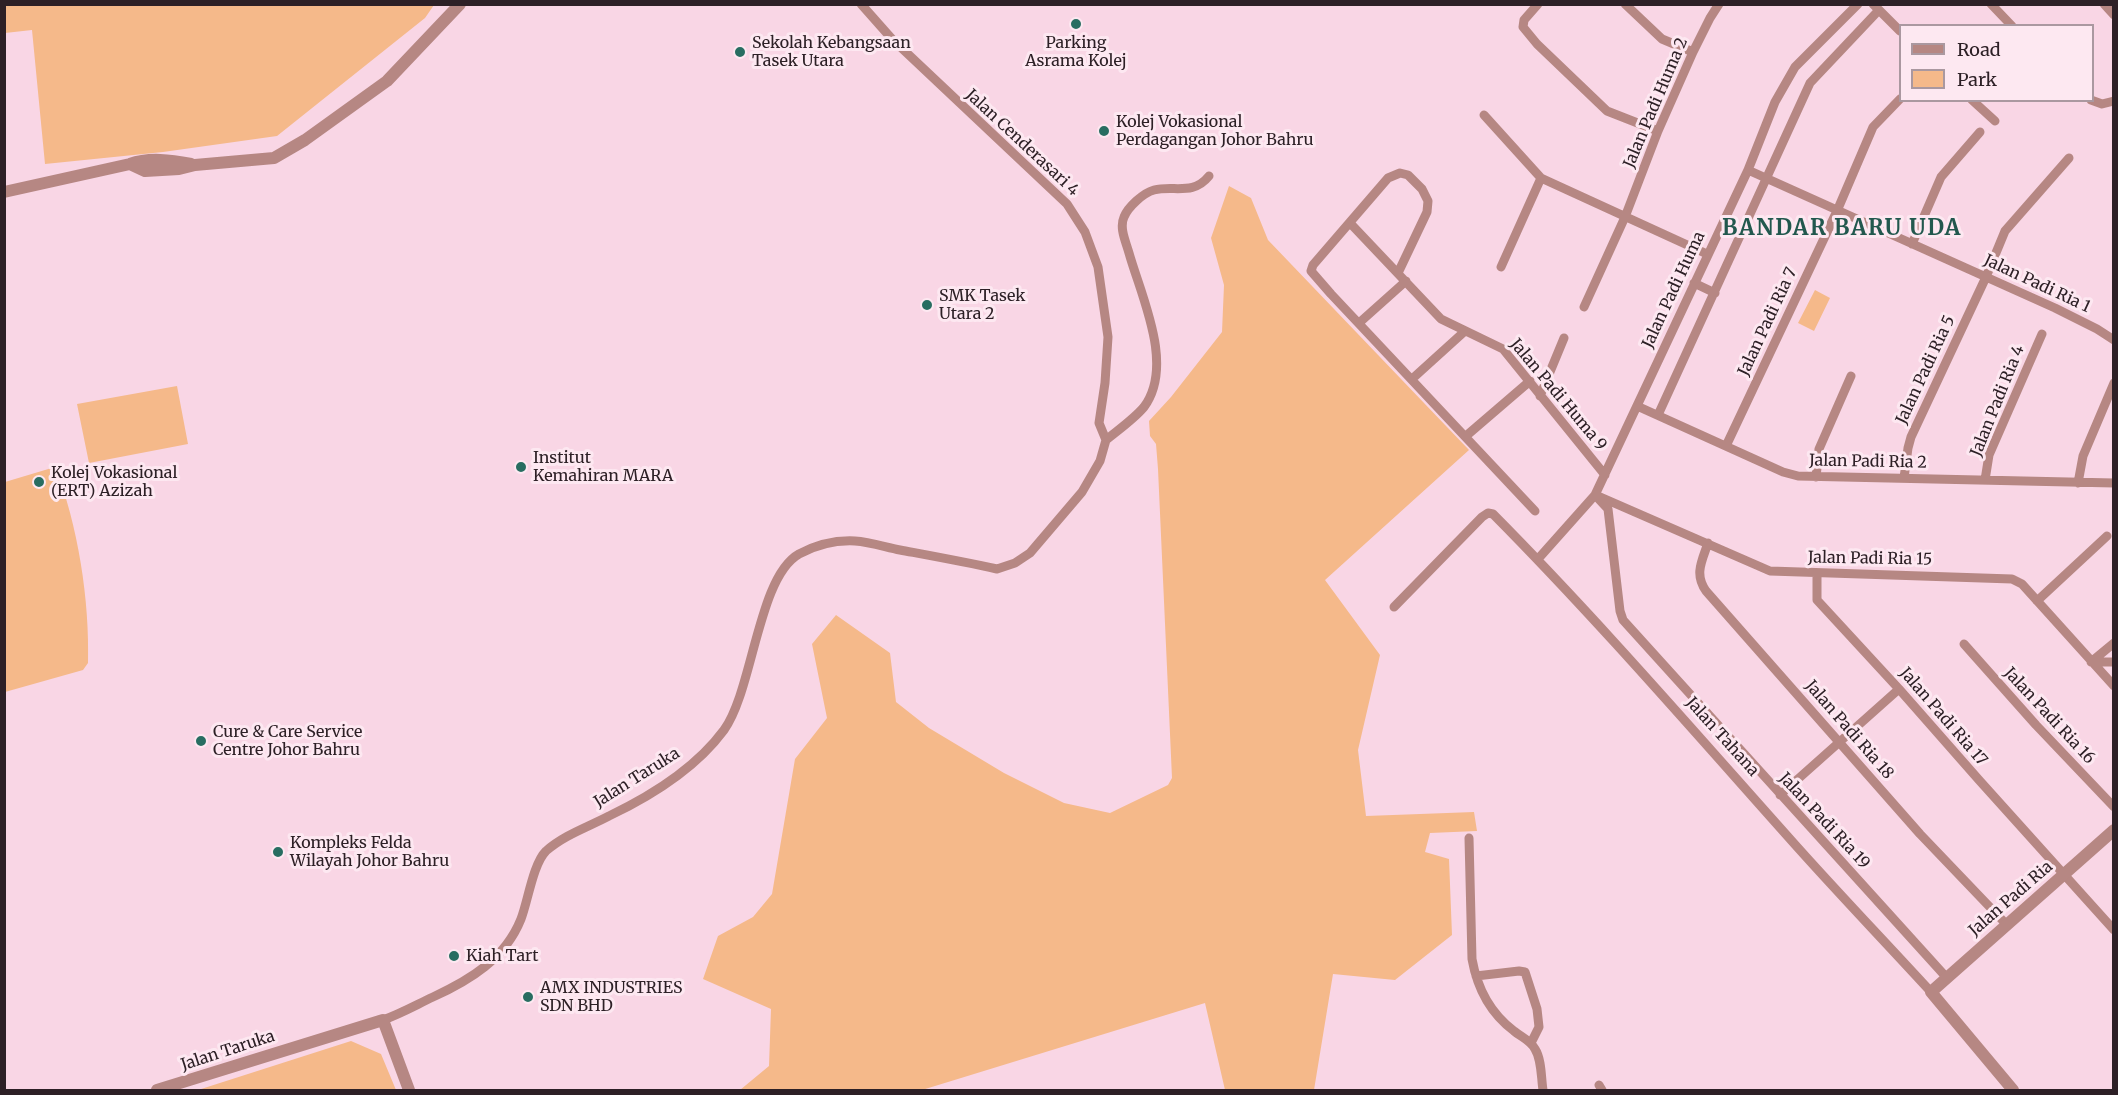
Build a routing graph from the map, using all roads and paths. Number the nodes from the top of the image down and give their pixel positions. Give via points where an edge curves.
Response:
1 (460, 4) edge
2 (861, 4) edge
3 (1538, 4) edge
4 (1625, 4) edge
5 (1719, 4) edge
6 (1858, 4) edge
7 (1991, 4) edge
8 (2104, 4) edge
9 (1876, 7) edge
10 (2114, 15) edge
11 (2010, 24) edge
12 (1899, 30) edge
13 (1693, 52) junction
14 (1899, 100) edge
15 (2094, 101) edge
16 (2114, 101) edge
17 (1974, 102) edge
18 (1484, 115) dead end
19 (1995, 121) dead end
20 (1658, 131) junction
21 (1980, 132) dead end
22 (2069, 158) dead end
23 (1748, 170) junction
24 (1209, 176) dead end
25 (1541, 178) junction
26 (1767, 178) junction
27 (4, 192) edge
28 (1837, 211) junction
29 (1626, 217) junction
30 (1350, 223) junction
31 (1912, 244) junction
32 (1707, 254) junction
33 (1501, 267) dead end
34 (1398, 273) junction
35 (1986, 277) junction
36 (1406, 281) junction
37 (1694, 283) junction
38 (1715, 292) junction
39 (1584, 307) dead end
40 (1359, 323) junction
41 (1465, 331) junction
42 (2042, 334) dead end
43 (1564, 338) dead end
44 (2114, 340) edge
45 (1851, 376) dead end
46 (1412, 379) junction
47 (1530, 381) junction
48 (2114, 383) edge
49 (1540, 396) junction
50 (1637, 406) junction
51 (1658, 415) junction
52 (1466, 436) junction
53 (1106, 440) junction
54 (1726, 446) junction
55 (1605, 475) junction
56 (1816, 477) junction
57 (1904, 478) junction
58 (1985, 480) junction
59 (2078, 483) junction
60 (2114, 483) edge
61 (1595, 495) junction
62 (1536, 511) dead end
63 (2107, 536) dead end
64 (1708, 543) junction
65 (1538, 559) junction
66 (1817, 573) junction
67 (2037, 601) junction
68 (1394, 607) dead end
69 (2114, 643) edge
70 (1964, 644) dead end
71 (2091, 662) junction
72 (2114, 662) edge
73 (2114, 686) edge
74 (1899, 689) junction
75 (1839, 742) junction
76 (1780, 795) junction
77 (2114, 807) edge
78 (2114, 830) edge
79 (1469, 838) dead end
80 (2064, 875) junction
81 (2007, 925) junction
82 (2114, 930) edge
83 (1476, 976) junction
84 (1947, 978) junction
85 (1931, 992) junction
86 (383, 1020) junction
87 (1532, 1043) junction
88 (157, 1090) edge
89 (410, 1090) edge
90 (1543, 1090) edge
91 (2013, 1090) edge

1 - 27 street via 396,74 305,140 273,158 195,165 178,161 130,164
2 - 53 street, Jalan Cenderasari 4 via 892,39 1067,204 1080,221 1098,267 1108,337 1099,423
3 - 20 street via 1523,27 1537,44 1607,111
4 - 13 street via 1662,39
5 - 13 street, Jalan Padi Huma 2
6 - 23 street, Jalan Padi Huma via 1796,67 1775,102
7 - 11 street
8 - 10 street
9 - 12 street
9 - 26 street via 1810,83
13 - 20 street, Jalan Padi Huma 2
14 - 28 street, Jalan Padi Ria 7 via 1873,127
15 - 16 street
17 - 19 street
18 - 25 street
20 - 29 street, Jalan Padi Huma 2
21 - 31 street via 1941,177
22 - 35 street, Jalan Padi Ria 5 via 2005,231
23 - 26 street, Jalan Padi Ria 1
23 - 32 street, Jalan Padi Huma
24 - 53 street via 1202,184 1181,190 1153,190 1134,203 1123,218 1122,230 1136,280 1151,318 1156,368 1154,387 1144,407
25 - 29 street
25 - 33 street
26 - 28 street, Jalan Padi Ria 1
26 - 38 street
28 - 31 street, Jalan Padi Ria 1
28 - 54 street, Jalan Padi Ria 7
29 - 32 street
29 - 39 street, Jalan Padi Huma 2
30 - 34 street, Jalan Padi Huma 9
30 - 34 street via 1388,178 1400,173 1408,175 1422,189 1428,201 1427,212
30 - 40 street via 1311,269
31 - 35 street, Jalan Padi Ria 1
32 - 37 street, Jalan Padi Huma
34 - 36 street, Jalan Padi Huma 9
35 - 44 street, Jalan Padi Ria 1
35 - 57 street, Jalan Padi Ria 5 via 1911,437
36 - 40 street
36 - 41 street, Jalan Padi Huma 9 via 1441,319
37 - 38 street
37 - 50 street, Jalan Padi Huma
38 - 51 street
40 - 46 street
41 - 46 street
41 - 47 street, Jalan Padi Huma 9 via 1503,349
42 - 58 street, Jalan Padi Ria 4 via 1989,455
43 - 49 street
45 - 56 street via 1819,449
46 - 52 street
47 - 49 street, Jalan Padi Huma 9
47 - 52 street
48 - 59 street via 2079,467
49 - 55 street, Jalan Padi Huma 9
50 - 51 street, Jalan Padi Ria 2
50 - 55 street, Jalan Padi Huma
51 - 54 street, Jalan Padi Ria 2
52 - 62 street
53 - 86 street, Jalan Taruka via 1101,461 1082,492 1030,553 1015,563 997,568 855,541 820,544 796,555 772,590 737,709 705,752 663,785 576,831 544,853 521,919 500,955 452,989
54 - 56 street, Jalan Padi Ria 2 via 1783,472
55 - 61 street, Jalan Padi Huma
56 - 57 street, Jalan Padi Ria 2
57 - 58 street, Jalan Padi Ria 2
58 - 59 street, Jalan Padi Ria 2
59 - 60 street, Jalan Padi Ria 2
61 - 64 street, Jalan Padi Ria 15
61 - 65 street, Jalan Padi Huma
61 - 76 street, Jalan Padi Ria 19 via 1608,509 1623,620
63 - 67 street
64 - 66 street, Jalan Padi Ria 15 via 1770,571
64 - 75 street, Jalan Padi Ria 18 via 1699,567 1702,585
65 - 68 street, Jalan Tahana via 1488,513
65 - 85 street, Jalan Tahana
66 - 67 street, Jalan Padi Ria 15 via 2012,579
66 - 74 street, Jalan Padi Ria 17 via 1817,600
67 - 71 street, Jalan Padi Ria 15
69 - 71 street
70 - 77 street, Jalan Padi Ria 16
71 - 72 street
71 - 73 street, Jalan Padi Ria 15
74 - 75 street
74 - 80 street, Jalan Padi Ria 17
75 - 76 street
75 - 81 street, Jalan Padi Ria 18
76 - 84 street, Jalan Padi Ria 19
78 - 80 street, Jalan Padi Ria
79 - 83 street via 1472,959
80 - 81 street, Jalan Padi Ria
80 - 82 street, Jalan Padi Ria 17
81 - 84 street, Jalan Padi Ria
83 - 87 street via 1483,996 1499,1017
83 - 87 street via 1525,972 1539,1027
84 - 85 street, Jalan Padi Ria
85 - 91 street, Jalan Tahana
86 - 88 street, Jalan Taruka
86 - 89 street
87 - 90 street

